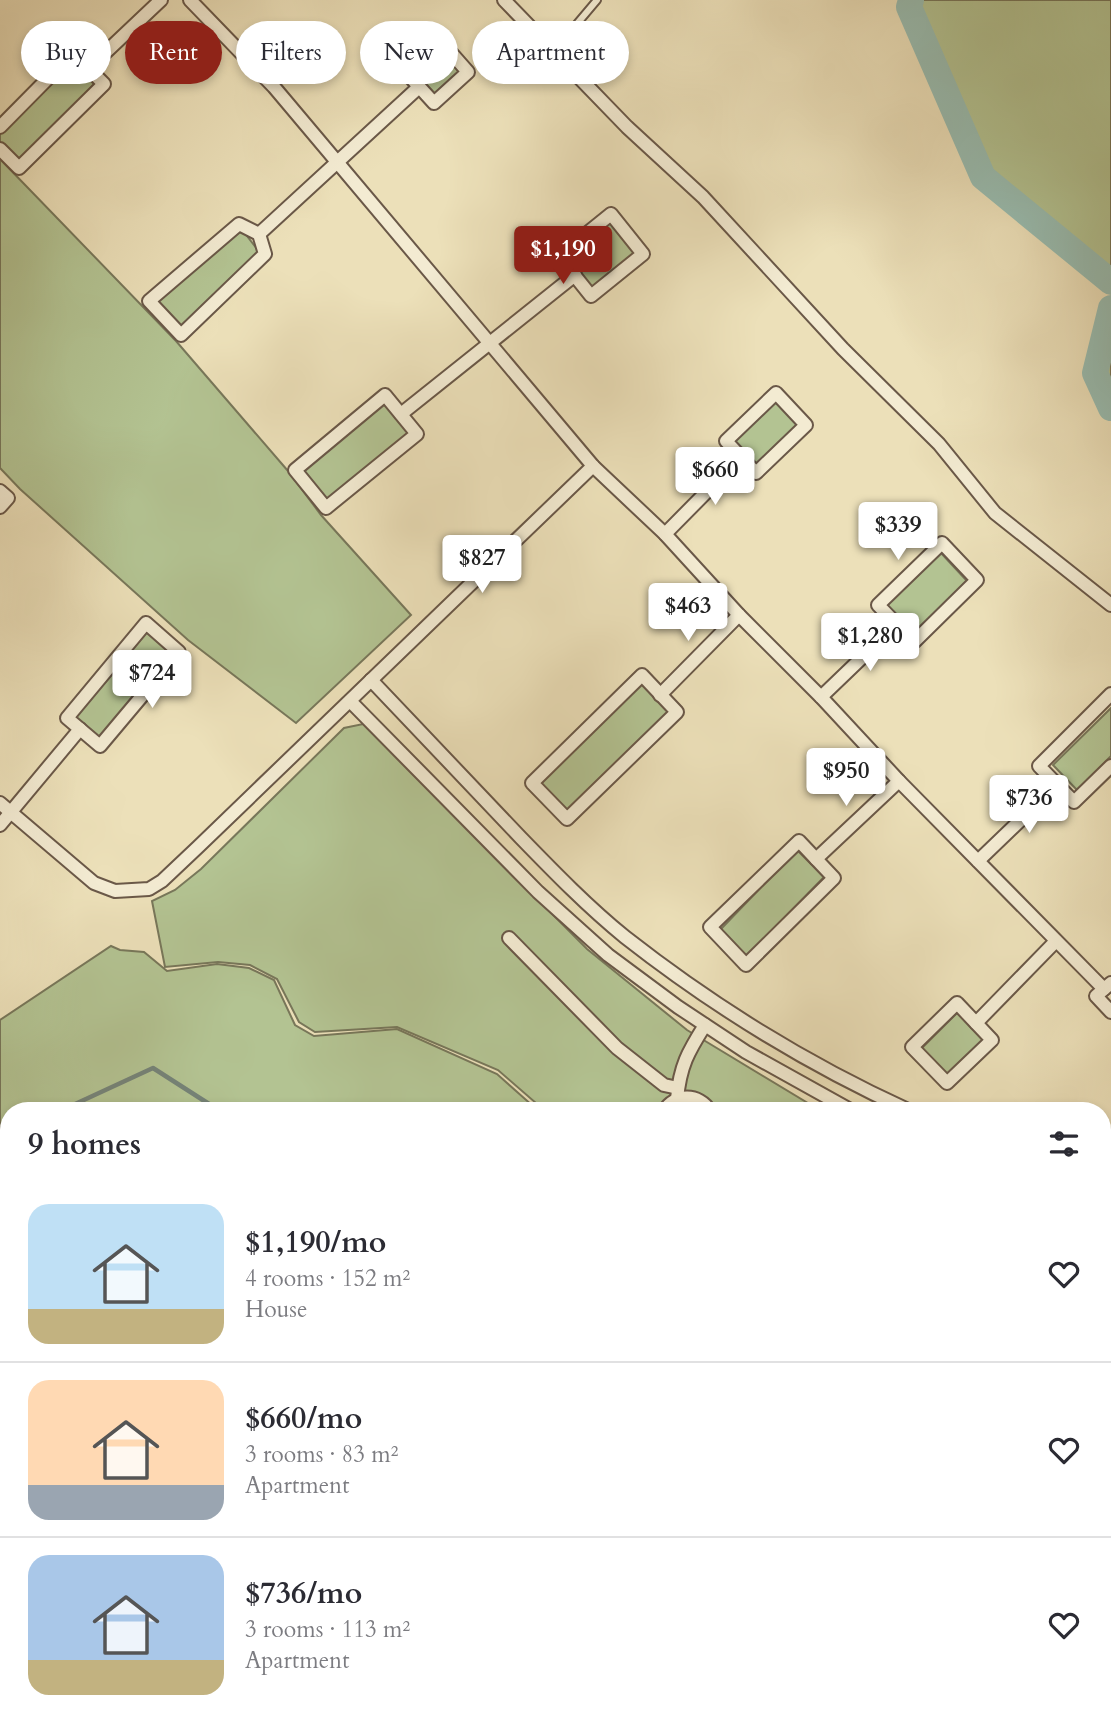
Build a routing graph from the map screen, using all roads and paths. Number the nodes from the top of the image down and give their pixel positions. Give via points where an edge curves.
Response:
1 (161, 0) edge
2 (190, 0) edge
3 (504, 0) edge
4 (597, 0) edge
5 (525, 21) edge
6 (579, 21) edge
7 (111, 47) edge
8 (42, 84) edge
9 (104, 84) edge
10 (586, 84) edge
11 (419, 87) junction
12 (0, 127) edge
13 (0, 149) edge
14 (335, 162) junction
15 (259, 233) junction
16 (575, 275) junction
17 (490, 344) junction
18 (401, 415) junction
19 (741, 457) junction
20 (593, 466) junction
21 (0, 491) edge
22 (0, 507) edge
23 (665, 534) junction
24 (1111, 605) edge
25 (739, 615) junction
26 (897, 624) junction
27 (371, 680) junction
28 (1111, 694) edge
29 (660, 695) junction
30 (821, 697) junction
31 (350, 701) junction
32 (80, 729) junction
33 (1111, 766) edge
34 (899, 781) junction
35 (1057, 785) junction
36 (0, 803) edge
37 (12, 813) junction
38 (0, 825) edge
39 (816, 859) junction
40 (978, 861) junction
41 (509, 939) dead end
42 (1056, 941) junction
43 (1107, 986) edge
44 (1111, 1012) edge
45 (976, 1023) junction
46 (705, 1025) junction
47 (861, 1088) junction
48 (678, 1094) junction
49 (671, 1102) edge
50 (702, 1102) edge
51 (833, 1102) edge
52 (854, 1102) edge
53 (891, 1102) edge

1 - 7 street
2 - 14 street via 274,87
3 - 5 street
4 - 6 lane
8 - 12 street
9 - 13 street via 19,168
10 - 24 street via 703,197 843,349 939,444 995,513
11 - 11 street via 434,103 468,72 438,38 403,69
11 - 14 street
14 - 15 street
14 - 17 street
15 - 15 street via 265,254 181,335 149,301 239,224
16 - 16 street via 591,296 643,254 611,214 559,256
16 - 17 street
17 - 18 street
17 - 20 street
18 - 18 street via 417,434 326,508 295,470 385,395
19 - 19 street via 756,473 806,425 776,393 726,441
19 - 23 street
20 - 23 street
20 - 27 street
21 - 22 street via 8,498
23 - 25 street
25 - 29 street
25 - 30 street
26 - 26 street via 914,642 977,580 942,543 878,605
26 - 30 street
27 - 31 street
27 - 47 street via 556,873 624,936 760,1031
28 - 35 street via 1039,766
29 - 29 street via 677,712 567,819 532,783 642,676
30 - 34 street
31 - 37 street via 149,889 115,891 94,883
31 - 46 street via 538,892 608,955
32 - 32 street via 100,746 179,652 146,623 67,718
32 - 37 street
33 - 35 street via 1074,802
34 - 39 street
34 - 40 street
35 - 40 street
36 - 37 street
37 - 38 street
39 - 39 street via 834,878 746,965 710,927 799,841
40 - 42 street
41 - 48 street via 617,1048
42 - 43 street
42 - 45 street
43 - 44 street via 1096,996
45 - 45 street via 992,1040 947,1083 912,1047 957,1003
46 - 48 street via 679,1074
46 - 51 street
47 - 52 street
47 - 53 street
48 - 49 street
48 - 50 street

